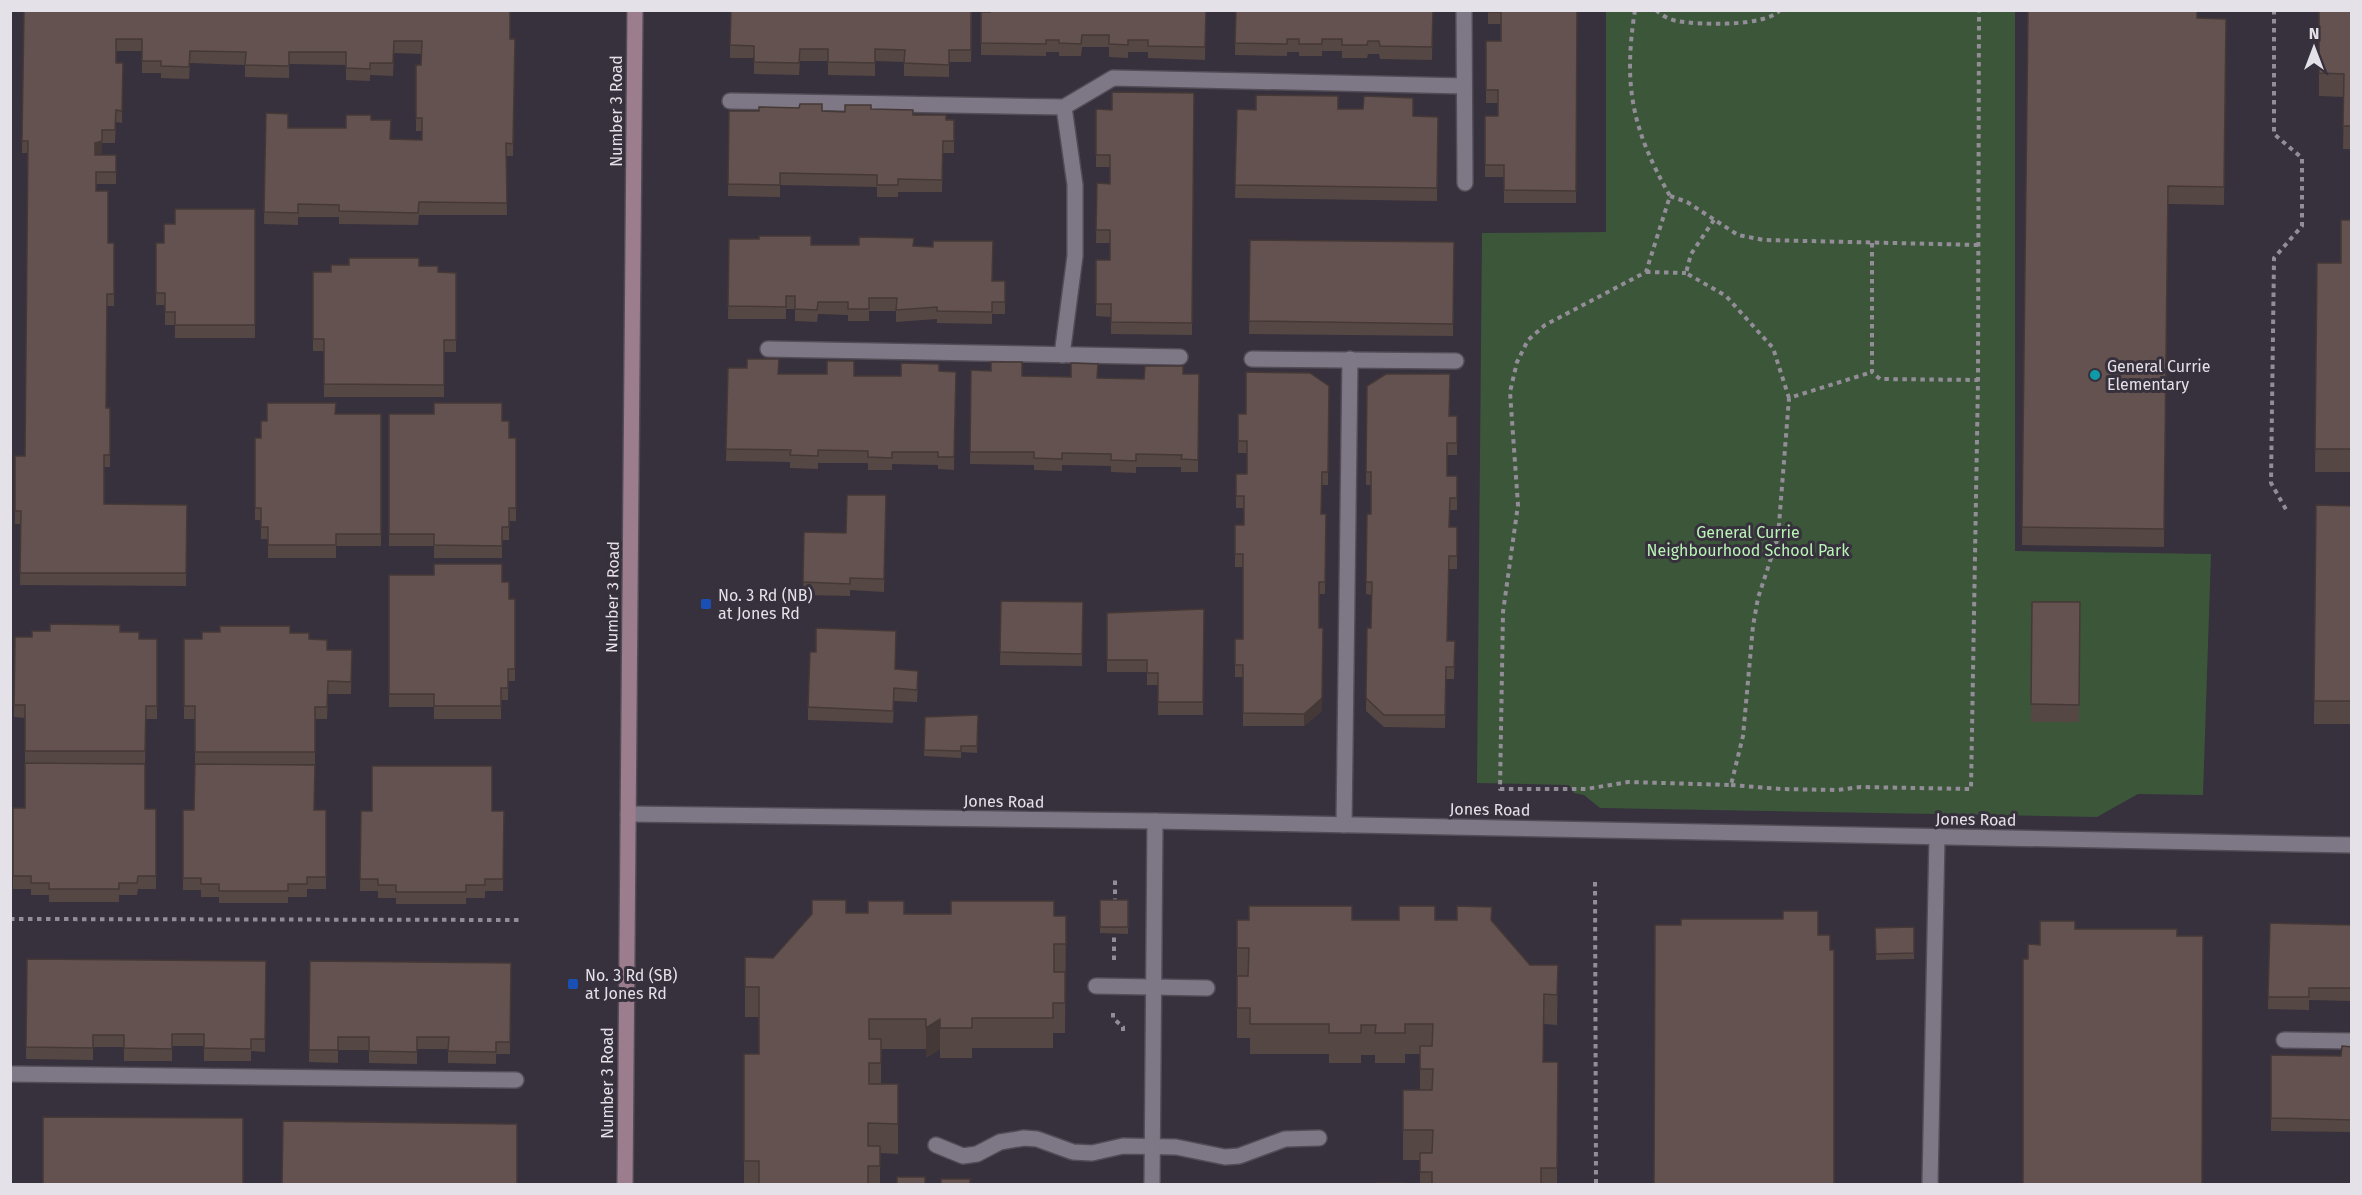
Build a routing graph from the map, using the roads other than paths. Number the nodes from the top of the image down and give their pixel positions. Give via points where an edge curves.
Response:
1 (635, 10) edge
2 (1464, 10) edge
3 (1464, 86) junction
4 (730, 101) dead end
5 (1064, 107) junction
6 (1465, 183) dead end
7 (768, 349) dead end
8 (1062, 355) junction
9 (1180, 357) dead end
10 (1252, 359) dead end
11 (1350, 359) junction
12 (1456, 361) dead end
13 (628, 814) junction
14 (1155, 821) junction
15 (1344, 825) junction
16 (1937, 836) junction
17 (2352, 845) edge
18 (1096, 986) dead end
19 (1151, 987) junction
20 (1207, 988) dead end
21 (2284, 1040) dead end
22 (2352, 1041) edge
23 (10, 1074) edge
24 (516, 1080) dead end
25 (1319, 1138) dead end
26 (936, 1145) dead end
27 (1150, 1146) junction
28 (625, 1185) edge
29 (1152, 1185) edge
30 (1930, 1185) edge

1 - 13 main road, Number 3 Road
2 - 3 street
3 - 5 street via 1113,78
3 - 6 street
4 - 5 street
5 - 8 street via 1075,185 1075,256
7 - 8 street
8 - 9 street
10 - 11 street
11 - 12 street
11 - 15 street
13 - 14 street, Jones Road
13 - 28 main road, Number 3 Road
14 - 15 street, Jones Road
14 - 19 street
15 - 16 street, Jones Road
16 - 17 street, Jones Road
16 - 30 street
18 - 19 street
19 - 20 street
19 - 27 street
21 - 22 street
23 - 24 street
25 - 27 street via 1285,1139 1226,1157 1176,1146
26 - 27 street via 963,1156 1024,1138 1073,1152
27 - 29 street

